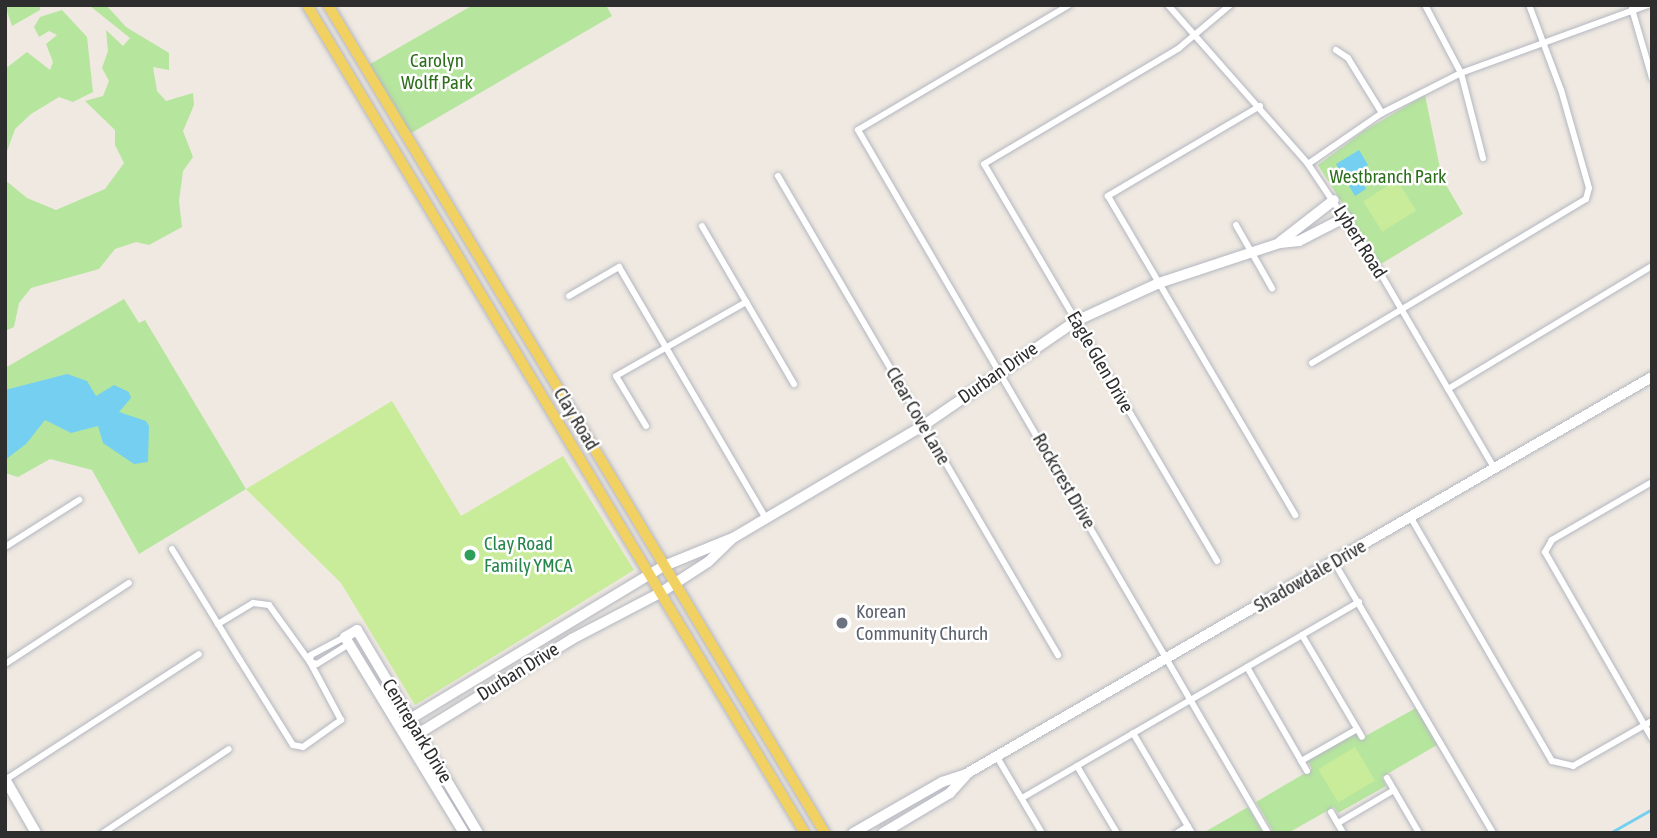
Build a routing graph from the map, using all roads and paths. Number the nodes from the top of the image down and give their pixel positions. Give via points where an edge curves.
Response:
1 (307, 5) edge
2 (328, 5) edge
3 (1069, 5) edge
4 (1168, 5) edge
5 (1230, 5) edge
6 (1425, 5) edge
7 (1529, 5) edge
8 (1648, 5) edge
9 (1632, 9) junction
10 (1194, 34) junction
11 (1545, 41) junction
12 (1336, 50) dead end
13 (1461, 73) junction
14 (1652, 78) edge
15 (1260, 106) junction
16 (1382, 113) junction
17 (412, 146) junction
18 (397, 155) junction
19 (1483, 158) dead end
20 (1308, 164) junction
21 (778, 176) dead end
22 (1334, 200) junction
23 (1346, 218) junction
24 (1236, 225) dead end
25 (702, 226) dead end
26 (469, 239) junction
27 (1280, 243) junction
28 (454, 250) junction
29 (1252, 253) junction
30 (1652, 266) edge
31 (1159, 283) junction
32 (1272, 288) dead end
33 (569, 296) dead end
34 (746, 302) junction
35 (1401, 308) junction
36 (1076, 321) junction
37 (531, 344) junction
38 (666, 346) junction
39 (516, 353) junction
40 (1312, 363) dead end
41 (999, 370) junction
42 (1652, 377) edge
43 (794, 384) dead end
44 (1448, 388) junction
45 (924, 425) junction
46 (646, 426) dead end
47 (598, 457) junction
48 (583, 464) junction
49 (1494, 468) junction
50 (1652, 482) edge
51 (79, 500) dead end
52 (1295, 515) dead end
53 (1411, 518) junction
54 (766, 519) junction
55 (733, 538) junction
56 (5, 547) edge
57 (172, 549) dead end
58 (1217, 561) dead end
59 (1335, 562) junction
60 (664, 566) junction
61 (649, 574) junction
62 (129, 583) dead end
63 (674, 584) junction
64 (660, 593) junction
65 (1359, 602) junction
66 (218, 624) junction
67 (1302, 635) junction
68 (347, 640) junction
69 (325, 648) junction
70 (199, 654) dead end
71 (1058, 655) dead end
72 (330, 656) junction
73 (1166, 657) junction
74 (310, 662) junction
75 (5, 664) edge
76 (1247, 667) junction
77 (732, 679) junction
78 (717, 687) junction
79 (1190, 700) junction
80 (410, 720) junction
81 (1652, 720) edge
82 (1644, 725) junction
83 (400, 726) junction
84 (1357, 729) junction
85 (1133, 733) junction
86 (418, 734) junction
87 (1362, 737) dead end
88 (1652, 737) edge
89 (408, 740) junction
90 (229, 750) dead end
91 (997, 757) junction
92 (1301, 761) junction
93 (1077, 766) junction
94 (1307, 771) dead end
95 (966, 774) junction
96 (1387, 778) dead end
97 (5, 779) edge
98 (1394, 790) junction
99 (1022, 798) junction
100 (1331, 812) dead end
101 (1338, 823) junction
102 (1190, 830) edge
103 (471, 832) edge
104 (36, 833) edge
105 (103, 833) edge
106 (805, 833) edge
107 (825, 833) edge
108 (853, 833) edge
109 (883, 833) edge
110 (1042, 833) edge
111 (1117, 833) edge
112 (1177, 833) edge
113 (1268, 833) edge
114 (1343, 833) edge
115 (1419, 833) edge
116 (1493, 833) edge

1 - 18 main road, Clay Road
2 - 17 main road, Clay Road
3 - 41 street, Rockcrest Drive via 858,130
4 - 10 street, Lybert Road
5 - 10 street
6 - 13 street
7 - 11 street
8 - 9 street
9 - 11 street
9 - 14 street
10 - 15 street, Lybert Road
10 - 36 street, Eagle Glen Drive via 984,164
11 - 13 street
11 - 35 street via 1588,195
12 - 16 street via 1348,58
13 - 16 street
13 - 19 street
15 - 20 street, Lybert Road
15 - 31 street via 1108,196
16 - 20 street
17 - 18 main road
17 - 26 main road, Clay Road
18 - 28 main road, Clay Road
20 - 22 street, Lybert Road
21 - 45 street, Clear Cove Lane
22 - 23 street, Lybert Road
22 - 27 street, Durban Drive
23 - 27 street, Durban Drive via 1299,241
23 - 35 street, Lybert Road
24 - 29 street
25 - 34 street
26 - 28 main road
26 - 37 main road, Clay Road
27 - 29 street, Durban Drive
28 - 39 main road, Clay Road
29 - 31 street, Durban Drive
29 - 32 street
30 - 44 street
31 - 36 street, Durban Drive
31 - 52 street
33 - 38 street via 619,267
34 - 38 street
34 - 43 street
35 - 40 street
35 - 44 street, Lybert Road
36 - 41 street, Durban Drive
36 - 58 street, Eagle Glen Drive
37 - 39 main road
37 - 47 main road, Clay Road
38 - 46 street via 616,376
38 - 54 street
39 - 48 main road, Clay Road
41 - 45 street, Durban Drive
41 - 73 street, Rockcrest Drive
42 - 49 street, Shadowdale Drive
44 - 49 street, Lybert Road
45 - 54 street, Durban Drive
45 - 71 street, Clear Cove Lane
47 - 48 main road
47 - 60 main road, Clay Road
48 - 61 main road, Clay Road
49 - 53 street, Shadowdale Drive
50 - 82 street via 1545,548
51 - 56 street
53 - 59 street, Shadowdale Drive
53 - 82 street via 1552,761 1566,767 1577,764
54 - 55 street, Durban Drive
55 - 60 street, Durban Drive
55 - 63 street, Durban Drive
57 - 66 street
59 - 65 street
59 - 73 street, Shadowdale Drive
60 - 61 street, Durban Drive
60 - 63 main road, Clay Road
61 - 64 main road, Clay Road
61 - 80 street, Durban Drive
62 - 75 street
63 - 64 street, Durban Drive
63 - 77 main road, Clay Road
64 - 78 main road, Clay Road
64 - 86 street, Durban Drive via 562,645
65 - 67 street
65 - 116 street
66 - 74 street via 260,601 276,611
66 - 74 street via 298,749 341,720
67 - 76 street
67 - 84 street
68 - 69 street
68 - 72 street
68 - 80 street, Centrepark Drive via 357,630
68 - 83 street, Centrepark Drive
69 - 72 street
69 - 74 street via 311,655
70 - 97 street
72 - 74 street via 317,664
73 - 79 street, Rockcrest Drive
73 - 91 street, Shadowdale Drive
76 - 79 street
76 - 92 street
77 - 78 main road
77 - 107 main road, Clay Road
78 - 106 main road, Clay Road
79 - 85 street
79 - 113 street, Rockcrest Drive
80 - 83 street, Durban Drive
80 - 86 street, Centrepark Drive
81 - 82 street
82 - 88 street
83 - 89 street, Centrepark Drive
84 - 87 street
84 - 92 street
85 - 93 street
85 - 102 street
86 - 89 street, Durban Drive
86 - 103 street, Centrepark Drive
89 - 103 street, Centrepark Drive
90 - 105 street
91 - 95 street, Shadowdale Drive
91 - 99 street
92 - 94 street
93 - 99 street
93 - 111 street
95 - 108 street, Shadowdale Drive via 942,782
95 - 109 street, Shadowdale Drive via 950,793
96 - 98 street
97 - 104 street
98 - 101 street
98 - 115 street
99 - 110 street
100 - 101 street
101 - 114 street
102 - 112 street

